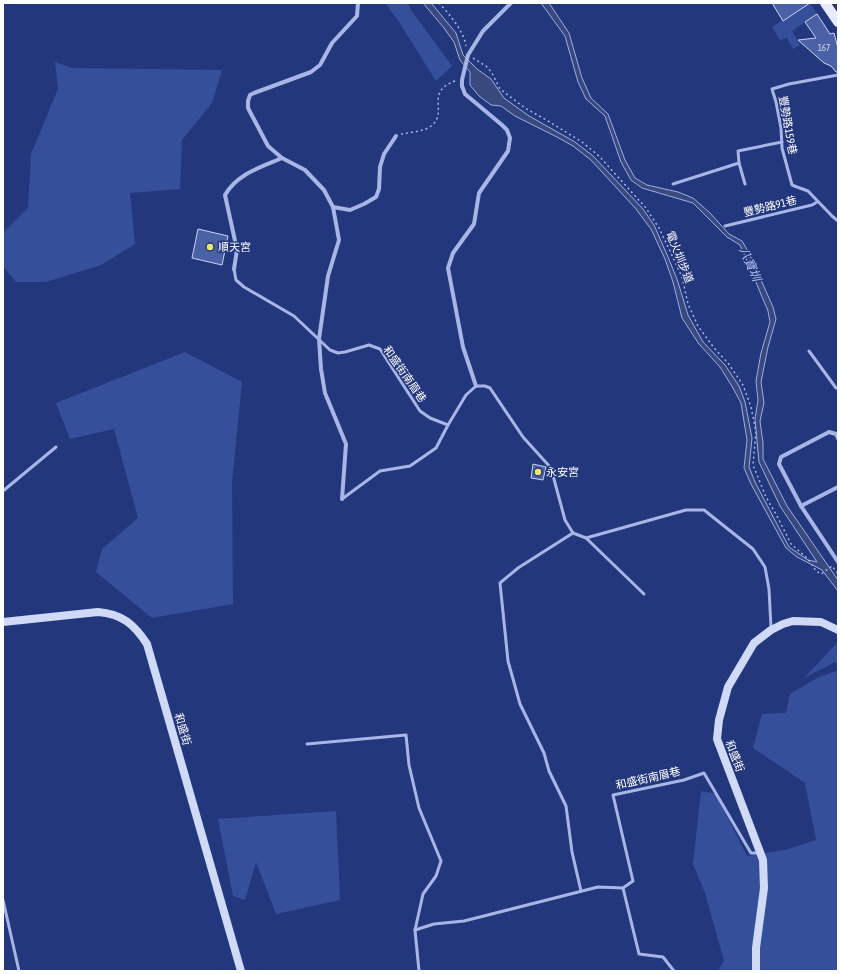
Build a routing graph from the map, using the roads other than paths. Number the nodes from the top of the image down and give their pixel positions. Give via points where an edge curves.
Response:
1 (358, 3) edge
2 (511, 3) edge
3 (825, 3) edge
4 (838, 22) edge
5 (838, 75) edge
6 (396, 136) road end
7 (782, 142) junction
8 (282, 158) junction
9 (739, 164) junction
10 (673, 184) dead end
11 (745, 184) dead end
12 (792, 184) joint
13 (817, 202) junction
14 (333, 207) junction
15 (838, 221) edge
16 (726, 226) dead end
17 (234, 269) joint
18 (319, 339) junction
19 (809, 351) dead end
20 (476, 386) junction
21 (838, 388) edge
22 (448, 425) junction
23 (838, 438) edge
24 (56, 447) dead end
25 (838, 487) edge
26 (3, 491) edge
27 (342, 499) joint
28 (801, 506) junction
29 (572, 533) junction
30 (586, 538) junction
31 (838, 562) edge
32 (644, 594) dead end
33 (3, 622) edge
34 (772, 630) junction
35 (838, 630) edge
36 (307, 744) dead end
37 (760, 853) junction
38 (623, 888) junction
39 (581, 891) junction
40 (3, 900) edge
41 (415, 930) junction
42 (19, 971) edge
43 (241, 971) edge
44 (419, 971) edge
45 (674, 971) edge
46 (756, 971) edge

1 - 8 street via 357,16 332,43 320,65 311,72 250,95 248,108 268,146
2 - 20 street via 483,31 468,55 462,80 465,94 502,125 510,138 508,151 479,193 474,224 453,253 448,268 463,347
3 - 4 main road
5 - 7 lane, 豐勢路159巷 via 772,88
6 - 14 street via 384,154 376,197 350,210
7 - 9 lane via 738,151
7 - 12 lane, 豐勢路159巷
8 - 14 street via 304,170 324,190
8 - 17 street via 242,176 230,186 225,195 237,250
9 - 10 lane
9 - 11 lane
12 - 13 lane, 豐勢路91巷 via 808,191
13 - 15 lane, 豐勢路91巷
13 - 16 lane, 豐勢路91巷
14 - 18 street via 339,240 328,276
17 - 18 lane, 和盛街南眉巷 via 236,280 244,287 294,316
18 - 22 lane, 和盛街南眉巷 via 330,350 338,353 369,345 380,349 420,411
18 - 27 street via 325,393 346,444
19 - 21 lane via 831,383
20 - 22 lane via 466,395
20 - 29 lane via 490,388 524,438 552,468 565,520
22 - 27 lane via 436,448 410,466 380,471
23 - 28 street via 836,434 829,432 781,457 779,464
24 - 26 lane
25 - 28 street
28 - 31 street
29 - 30 lane
29 - 39 lane via 518,568 500,583 508,661 520,704 566,806 572,852
30 - 32 lane
30 - 34 lane via 686,510 704,510 753,549 765,567
33 - 43 main road, 和盛街 via 98,612 110,613 133,625 141,635 147,644
34 - 35 main road, 和盛街 via 793,621 820,622
34 - 37 main road, 和盛街 via 754,643 728,687 717,739
36 - 41 lane via 406,735 409,765 419,808 441,861 436,876 423,894
37 - 38 lane, 和盛街南眉巷 via 751,853 704,773 684,780 613,795 633,881
37 - 46 main road, 和盛街 via 763,860 764,888 756,948
38 - 39 lane via 598,887
38 - 45 lane via 639,954 663,957
39 - 41 lane via 464,921 434,924
40 - 42 lane
41 - 44 lane

